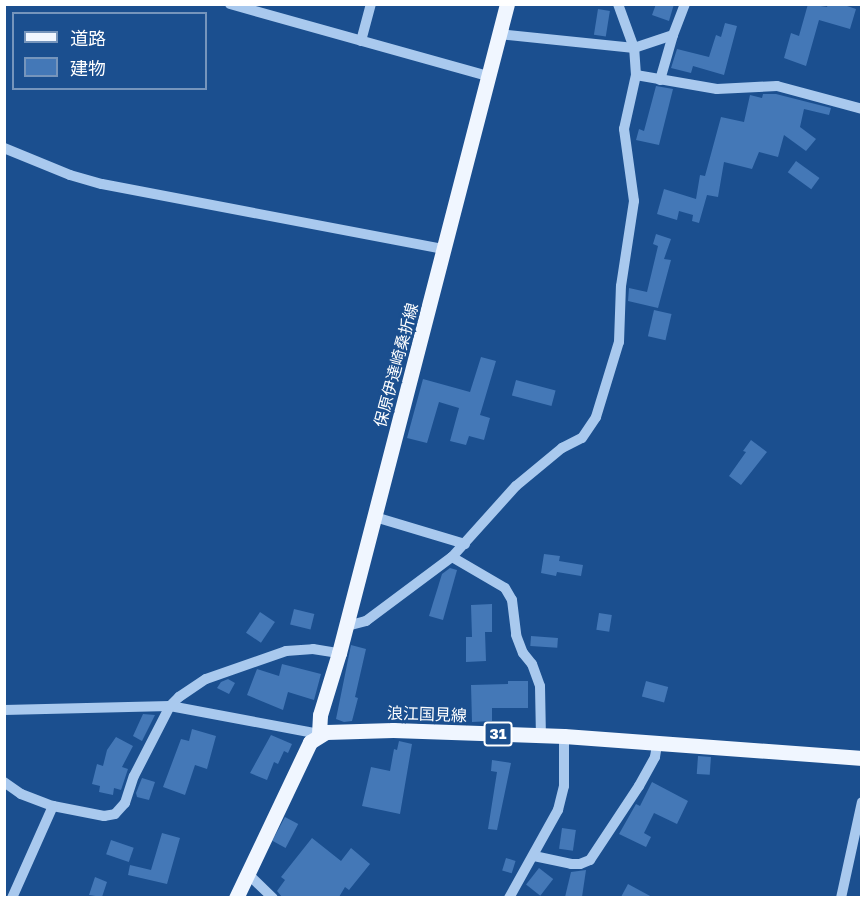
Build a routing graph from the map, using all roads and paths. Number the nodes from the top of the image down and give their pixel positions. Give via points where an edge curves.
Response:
1 (230, 4) edge
2 (371, 4) edge
3 (507, 4) edge
4 (618, 4) edge
5 (685, 4) edge
6 (499, 34) junction
7 (673, 35) junction
8 (361, 41) junction
9 (634, 48) junction
10 (636, 75) junction
11 (488, 76) junction
12 (660, 80) junction
13 (861, 109) edge
14 (4, 148) edge
15 (444, 249) junction
16 (375, 517) junction
17 (465, 544) junction
18 (452, 557) junction
19 (347, 626) junction
20 (339, 653) junction
21 (170, 706) junction
22 (4, 710) edge
23 (319, 734) junction
24 (541, 736) junction
25 (564, 736) junction
26 (657, 744) junction
27 (861, 758) edge
28 (4, 782) edge
29 (861, 802) edge
30 (54, 806) junction
31 (534, 855) junction
32 (247, 873) junction
33 (12, 897) edge
34 (236, 897) edge
35 (273, 897) edge
36 (508, 897) edge
37 (841, 897) edge

1 - 8 street
2 - 8 street
3 - 6 main road, 保原伊達崎桑折線
4 - 9 street
5 - 7 street
6 - 9 street
6 - 11 main road, 保原伊達崎桑折線
7 - 9 street
7 - 12 street
8 - 11 street
9 - 10 street
10 - 12 street
10 - 17 street via 624,122 634,190 633,213 621,286 619,342 602,404 582,438 562,448 516,486
11 - 15 main road, 保原伊達崎桑折線
12 - 13 street via 717,89 777,86
14 - 15 street via 102,184
15 - 16 main road, 保原伊達崎桑折線
16 - 17 street
16 - 19 main road, 保原伊達崎桑折線
17 - 18 street
18 - 19 street via 366,621
18 - 24 street via 505,588 512,600 516,635 540,686
19 - 20 main road, 保原伊達崎桑折線
20 - 21 street via 302,648 259,659 206,679
20 - 23 main road, 保原伊達崎桑折線 via 320,715
21 - 22 street
21 - 23 street
21 - 30 street via 134,776 125,803 115,814 104,816
23 - 24 main road, 浪江国見線 / 31 via 393,730
23 - 32 main road via 307,748
24 - 25 main road, 浪江国見線 / 31
25 - 26 main road, 浪江国見線 / 31
25 - 31 street via 560,804
26 - 27 main road, 浪江国見線 / 31
26 - 31 street via 655,757 639,786 590,860 571,864
28 - 30 street via 21,794
29 - 37 street
30 - 33 street
31 - 36 street
32 - 34 main road
32 - 35 street

